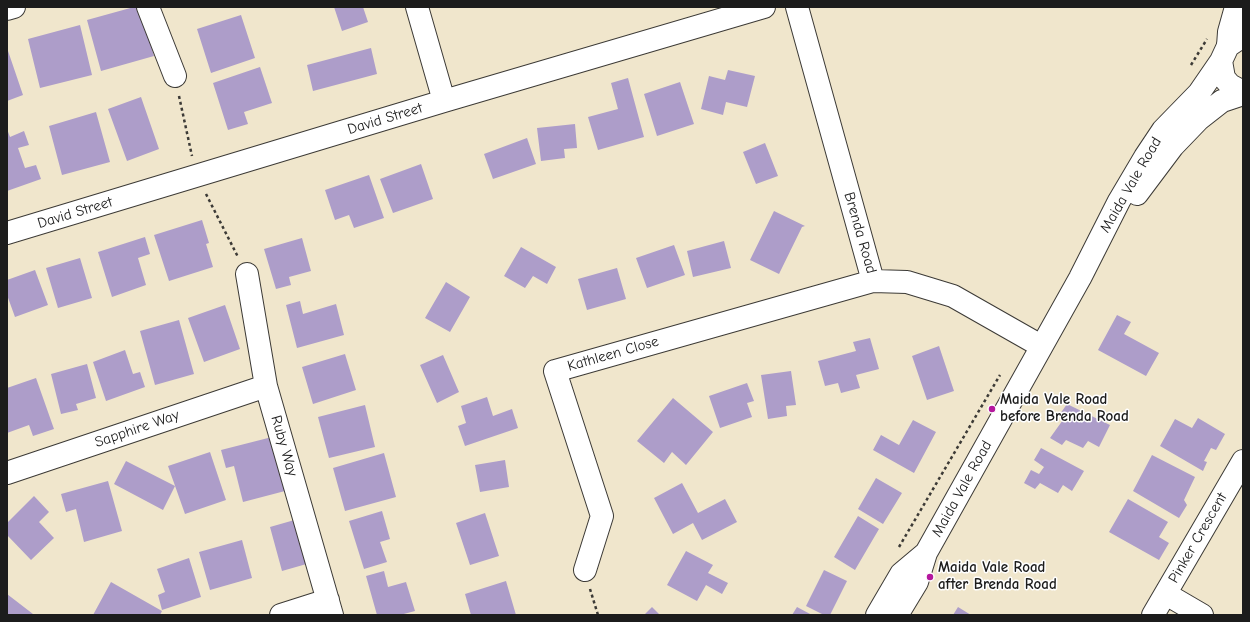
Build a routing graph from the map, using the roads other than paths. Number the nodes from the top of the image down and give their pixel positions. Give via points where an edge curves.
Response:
1 (14, 7) edge
2 (148, 7) edge
3 (417, 7) edge
4 (764, 7) edge
5 (797, 7) edge
6 (1236, 7) edge
7 (7, 9) edge
8 (1231, 48) edge
9 (175, 76) dead end
10 (1243, 93) edge
11 (444, 101) junction
12 (7, 233) edge
13 (247, 274) dead end
14 (1080, 278) junction
15 (873, 281) junction
16 (1041, 346) junction
17 (266, 386) junction
18 (1243, 461) edge
19 (7, 473) edge
20 (926, 553) junction
21 (584, 570) road end
22 (1166, 594) junction
23 (330, 608) edge
24 (281, 615) edge
25 (877, 615) edge
26 (897, 615) edge
27 (1153, 615) edge
28 (1202, 615) edge

1 - 7 street
2 - 9 street
3 - 11 street
4 - 11 street, David Street
5 - 15 street, Brenda Road
6 - 8 street via 1228,32
8 - 10 street via 1224,78
8 - 14 street, Maida Vale Road via 1199,93 1163,130 1144,156
10 - 14 street, Maida Vale Road via 1214,107 1173,146 1133,199
11 - 12 street, David Street
13 - 17 street, Ruby Way
14 - 16 street, Maida Vale Road
15 - 16 street, Brenda Road via 907,282 953,296
15 - 21 street, Kathleen Close via 555,370 602,516
16 - 20 street, Maida Vale Road
17 - 19 street, Sapphire Way
17 - 23 street, Ruby Way
18 - 22 street, Pinker Crescent
20 - 25 street, Maida Vale Road via 901,574
20 - 26 street, Maida Vale Road via 917,582
22 - 27 street, Pinker Crescent
22 - 28 street
23 - 24 street

